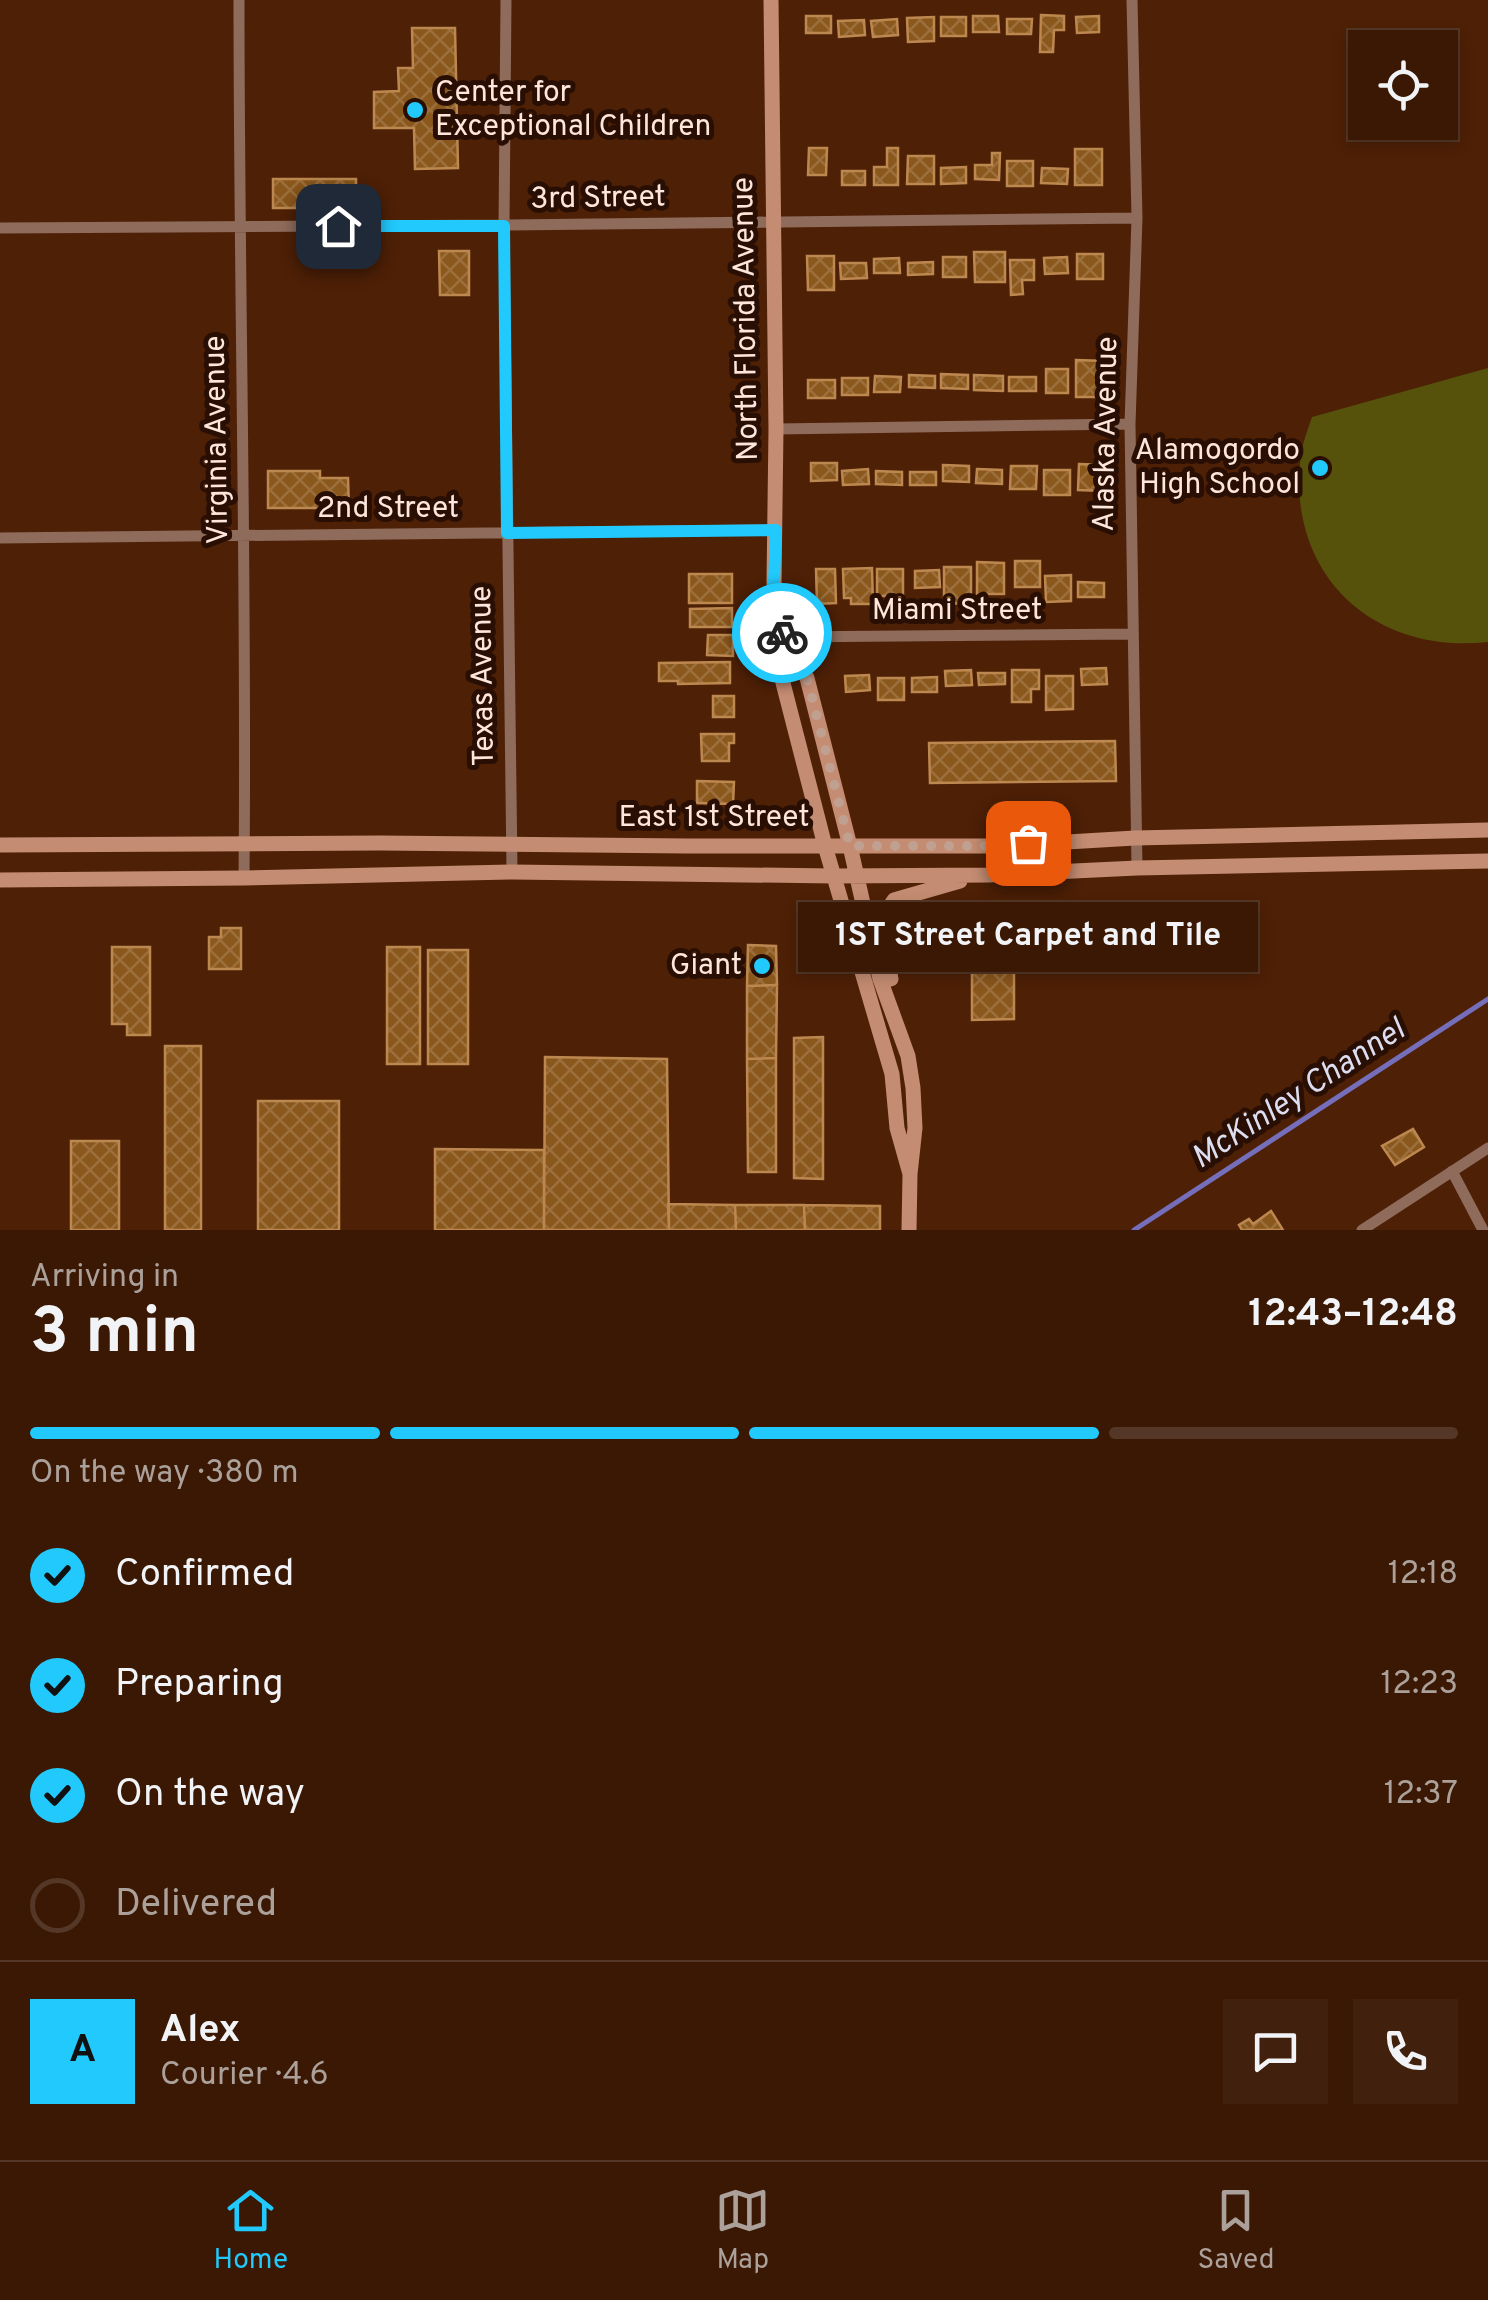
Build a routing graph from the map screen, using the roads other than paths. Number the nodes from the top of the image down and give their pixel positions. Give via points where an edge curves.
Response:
1 (239, 0) edge
2 (506, 0) edge
3 (771, 0) edge
4 (1132, 0) edge
5 (1136, 218) junction
6 (773, 221) junction
7 (239, 226) junction
8 (504, 226) junction
9 (0, 228) edge
10 (1130, 424) junction
11 (776, 429) junction
12 (776, 530) junction
13 (507, 533) junction
14 (244, 535) junction
15 (0, 538) edge
16 (1132, 634) junction
17 (782, 637) junction
18 (1488, 830) edge
19 (1135, 838) junction
20 (0, 845) edge
21 (244, 845) junction
22 (511, 845) junction
23 (825, 846) junction
24 (850, 846) junction
25 (1488, 860) edge
26 (1137, 868) junction
27 (512, 872) junction
28 (989, 875) junction
29 (834, 876) junction
30 (857, 876) junction
31 (244, 878) junction
32 (0, 880) edge
33 (908, 1056) junction
34 (1488, 1148) edge
35 (1452, 1171) junction
36 (910, 1174) junction
37 (909, 1230) edge
38 (1362, 1230) edge
39 (1483, 1230) edge

1 - 7 street, Virginia Avenue
2 - 8 street, Texas Avenue
3 - 6 main road, North Florida Avenue
4 - 5 street, Alaska Avenue
5 - 6 street, 3rd Street
5 - 10 street, Alaska Avenue
6 - 8 street, 3rd Street
6 - 11 main road, North Florida Avenue
7 - 8 street, 3rd Street
7 - 9 street, 3rd Street
7 - 14 street, Virginia Avenue
8 - 13 street, Texas Avenue
10 - 11 street
10 - 16 street, Alaska Avenue
11 - 12 main road, North Florida Avenue
12 - 13 street, 2nd Street
12 - 17 main road, North Florida Avenue
13 - 14 street, 2nd Street
13 - 22 street, Texas Avenue
14 - 15 street, 2nd Street
14 - 21 street, Virginia Avenue
16 - 17 street, Miami Street
16 - 19 street, Alaska Avenue
17 - 23 main road, North Florida Avenue via 784,683
17 - 24 main road, North Florida Avenue via 807,678
18 - 19 main road, East 1st Street
19 - 24 main road, East 1st Street
19 - 26 street, Alaska Avenue
20 - 21 main road, East 1st Street
21 - 22 main road, East 1st Street
21 - 31 street, Virginia Avenue
22 - 23 main road, East 1st Street
22 - 27 street, Texas Avenue
23 - 24 main road, East 1st Street
23 - 29 main road, North Florida Avenue
24 - 30 main road, North Florida Avenue
25 - 26 main road, East 1st Street
26 - 28 main road, East 1st Street
27 - 29 main road, East 1st Street
27 - 31 main road, East 1st Street
28 - 30 main road, East 1st Street
28 - 33 main road via 894,900 883,917
29 - 30 main road, East 1st Street
29 - 36 main road, North Florida Avenue via 892,1074
30 - 33 main road, North Florida Avenue via 880,978
31 - 32 main road, East 1st Street
33 - 36 main road via 915,1128
34 - 35 street
35 - 38 street
35 - 39 street
36 - 37 main road

